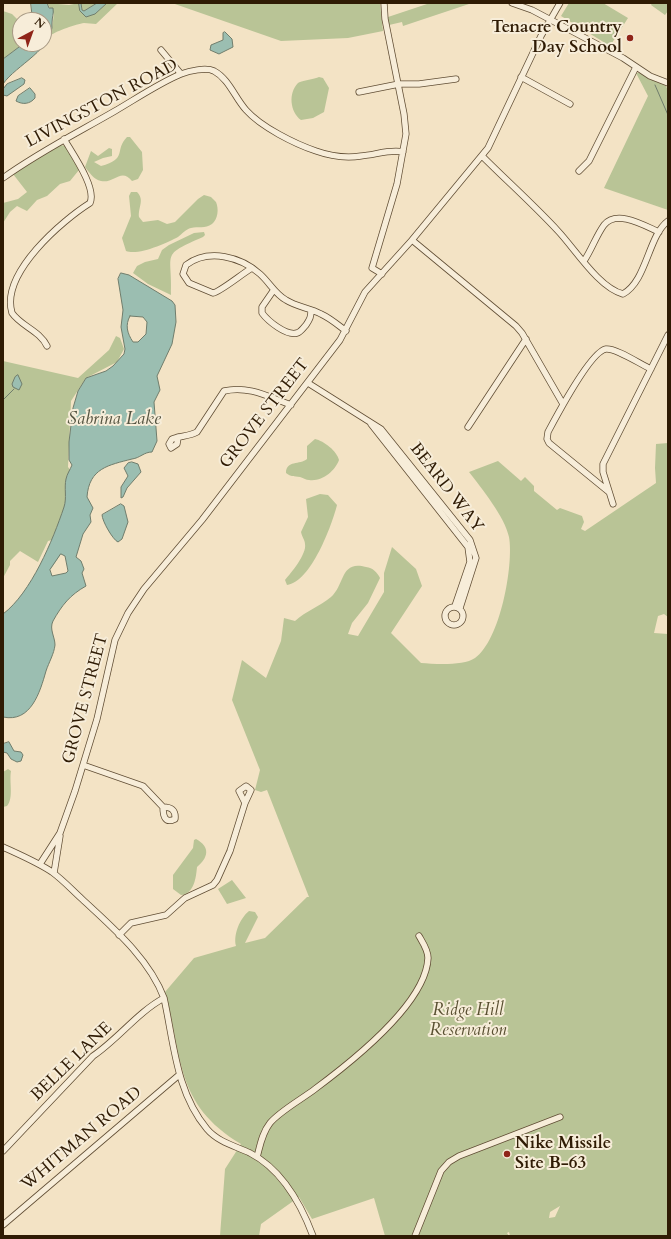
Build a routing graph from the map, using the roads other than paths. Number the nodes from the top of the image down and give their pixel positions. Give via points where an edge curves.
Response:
1 (384, 3) edge
2 (512, 3) edge
3 (560, 3) edge
4 (550, 20) junction
5 (162, 50) dead end
6 (636, 67) junction
7 (181, 74) junction
8 (521, 77) junction
9 (456, 79) dead end
10 (668, 83) edge
11 (399, 84) junction
12 (359, 92) dead end
13 (570, 104) dead end
14 (64, 139) junction
15 (403, 152) junction
16 (482, 156) junction
17 (579, 171) dead end
18 (3, 178) edge
19 (668, 220) edge
20 (659, 232) junction
21 (412, 240) junction
22 (584, 261) junction
23 (252, 268) junction
24 (12, 272) dead end
25 (382, 274) junction
26 (274, 291) junction
27 (5, 292) dead end
28 (311, 310) junction
29 (318, 313) junction
30 (311, 317) junction
31 (346, 331) junction
32 (668, 335) edge
33 (526, 339) junction
34 (48, 346) dead end
35 (651, 369) junction
36 (308, 383) junction
37 (564, 404) junction
38 (291, 405) junction
39 (468, 427) dead end
40 (178, 437) dead end
41 (609, 492) junction
42 (613, 504) dead end
43 (457, 607) dead end
44 (83, 765) junction
45 (245, 803) dead end
46 (163, 807) dead end
47 (60, 833) junction
48 (3, 847) edge
49 (40, 864) junction
50 (54, 873) junction
51 (119, 935) junction
52 (419, 936) dead end
53 (164, 998) junction
54 (179, 1075) junction
55 (560, 1117) dead end
56 (3, 1151) edge
57 (257, 1157) junction
58 (3, 1225) edge
59 (313, 1236) edge
60 (415, 1236) edge

1 - 11 street
2 - 4 street via 529,8
3 - 4 street, GROVE STREET
4 - 6 street
4 - 8 street, GROVE STREET
5 - 7 street
6 - 10 street
6 - 17 street via 589,161
7 - 14 street, LIVINGSTON ROAD
7 - 15 street, LIVINGSTON ROAD via 213,70 228,84 246,111 255,118 298,144 324,154 352,157 392,151
8 - 13 street
8 - 16 street, GROVE STREET via 494,137
9 - 11 street
11 - 12 street
11 - 15 street via 406,125
14 - 18 street, LIVINGSTON ROAD
14 - 24 street via 90,186 92,199 90,203 44,234
15 - 25 street via 393,198 372,268
16 - 21 street, GROVE STREET
16 - 22 street via 558,231
19 - 20 street
20 - 22 street via 628,220 612,219 604,226
20 - 22 street via 635,283 623,294 610,289
21 - 25 street, GROVE STREET
21 - 33 street via 516,326
23 - 23 street via 231,258 209,256 189,263 183,274 189,283 213,293
23 - 26 street
25 - 31 street, GROVE STREET via 365,292
26 - 28 street via 286,300
26 - 30 street via 262,310 264,316 274,324 286,332 296,333
27 - 34 street via 12,313 44,339
28 - 29 street
28 - 30 street
29 - 30 street
29 - 31 street
31 - 36 street, GROVE STREET
32 - 35 street
33 - 37 street
33 - 39 street
35 - 37 street via 615,351 600,351 588,365
35 - 41 street via 606,455 603,464
36 - 38 street, GROVE STREET
36 - 43 street, BEARD WAY via 381,429 474,545 474,568
37 - 41 street via 548,432 549,444
38 - 40 street via 256,392 235,389 224,391 197,432
38 - 44 street, GROVE STREET via 128,613 114,642 97,720
41 - 42 street
44 - 46 street via 143,786
44 - 47 street, GROVE STREET
45 - 51 street via 230,851 213,885 185,898 166,915 131,923
47 - 49 street, GROVE STREET
47 - 50 street
48 - 49 street
49 - 50 street
50 - 51 street
51 - 53 street via 152,975
52 - 57 street via 427,950 428,958 422,979 408,1004 357,1056 274,1119 263,1135
53 - 54 street
53 - 56 street, BELLE LANE via 150,1006 108,1046 93,1056
54 - 57 street via 199,1118 208,1130 226,1143
54 - 58 street, WHITMAN ROAD
55 - 60 street via 449,1162 441,1171
57 - 59 street via 278,1174 288,1188

